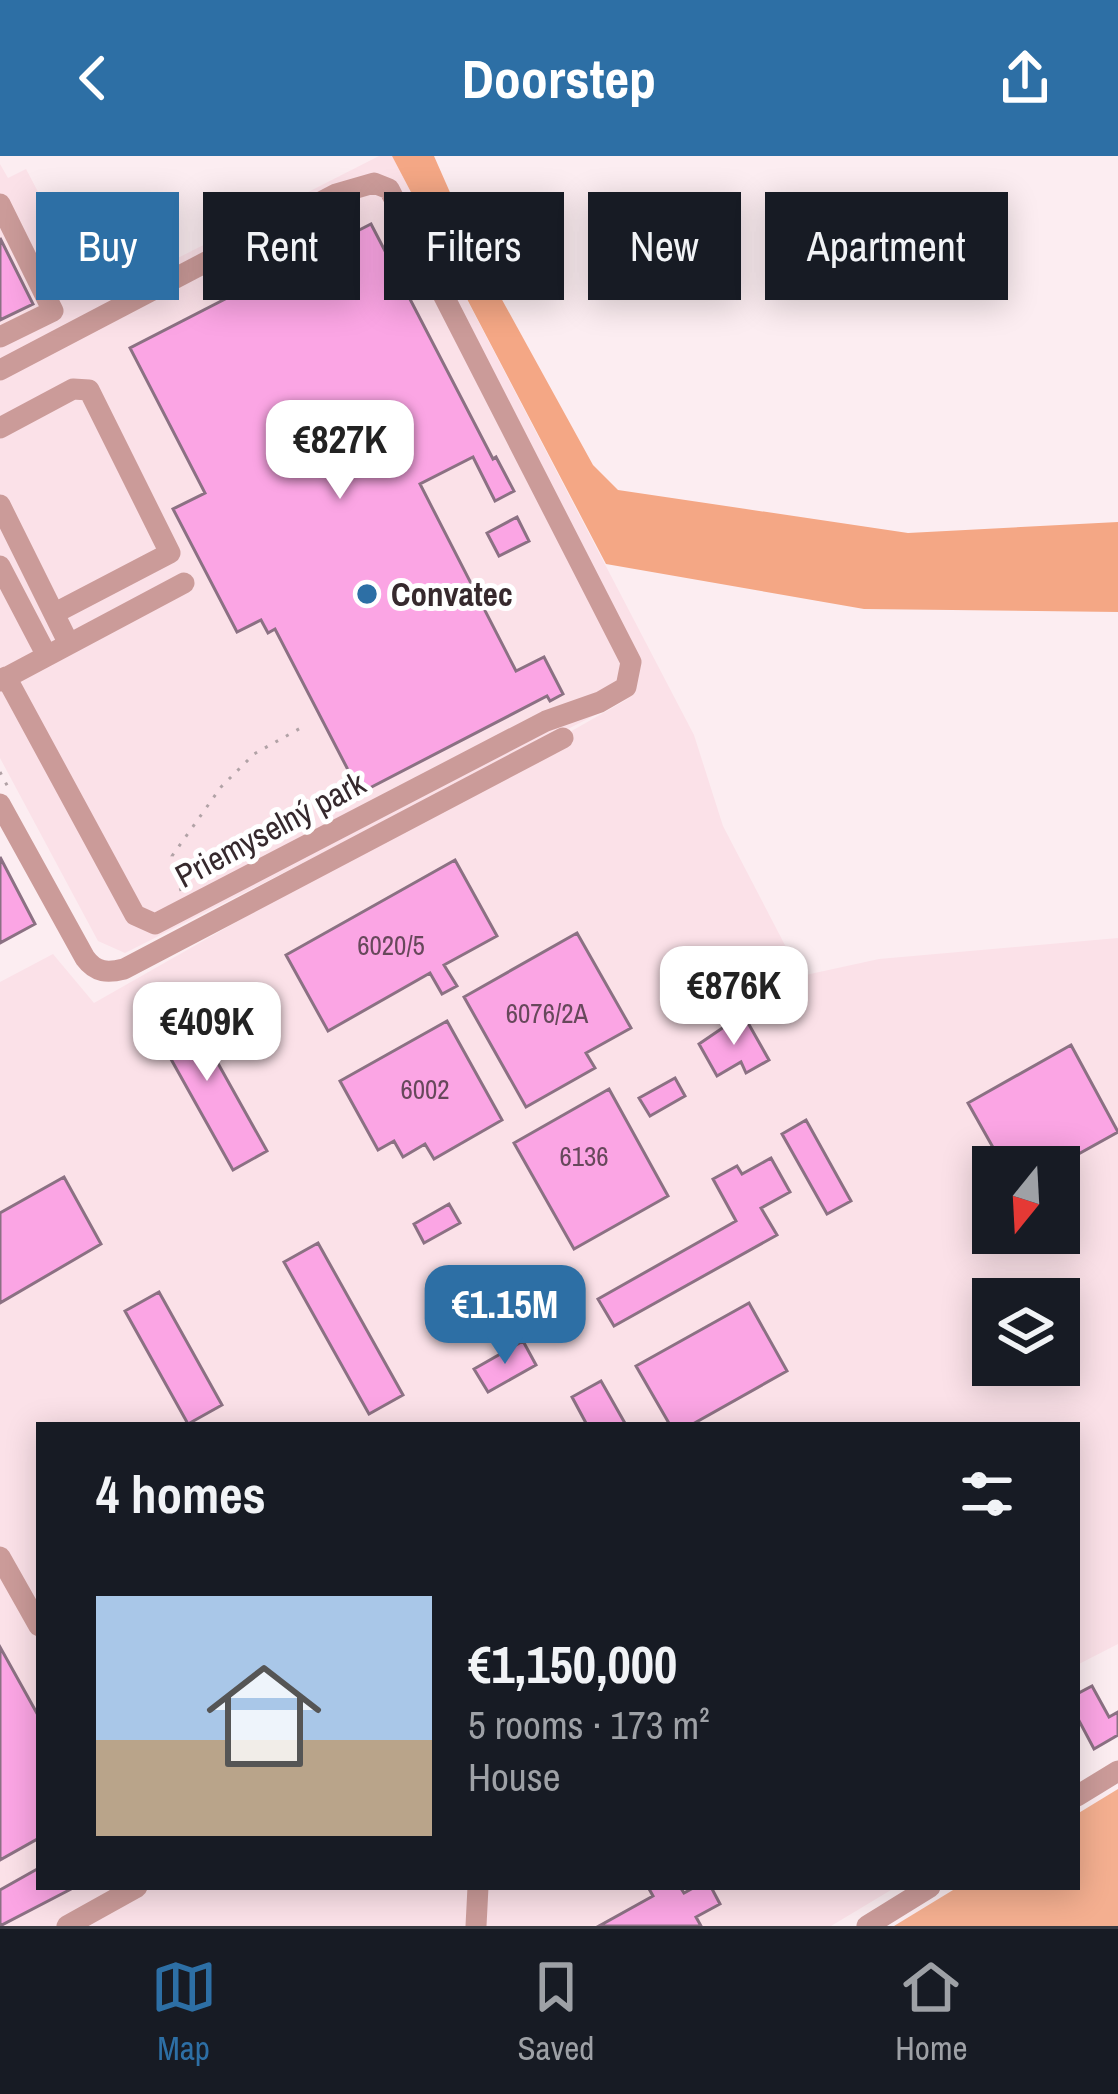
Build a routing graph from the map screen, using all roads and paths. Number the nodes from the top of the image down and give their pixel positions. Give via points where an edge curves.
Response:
1 (0, 204) edge
2 (0, 337) edge
3 (0, 370) edge
4 (0, 428) edge
5 (0, 505) edge
6 (0, 566) edge
7 (184, 583) dead end
8 (55, 613) junction
9 (69, 644) junction
10 (46, 656) junction
11 (3, 679) edge
12 (307, 725) dead end
13 (563, 738) dead end
14 (0, 804) edge
15 (191, 908) junction
16 (0, 1557) edge
17 (36, 1621) edge
18 (1118, 1772) edge
19 (1080, 1794) edge
20 (132, 1890) edge
21 (480, 1890) edge
22 (925, 1890) edge
23 (67, 1926) edge
24 (476, 1926) edge
25 (867, 1926) edge

1 - 2 street via 52,310
3 - 15 street, Priemyselný park via 336,194 374,183 389,189 631,662 626,687 600,703 546,721
4 - 8 street via 73,389 89,390 170,553
5 - 8 street
6 - 10 street
7 - 9 street, Priemyselný park
8 - 9 street
9 - 10 street, Priemyselný park
10 - 11 street, Priemyselný park
11 - 15 street, Priemyselný park via 135,915 155,924
12 - 15 path via 254,754 172,856
13 - 14 street, Priemyselný park via 111,972 86,958
16 - 17 street
18 - 19 street
20 - 23 street
21 - 24 street
22 - 25 street

